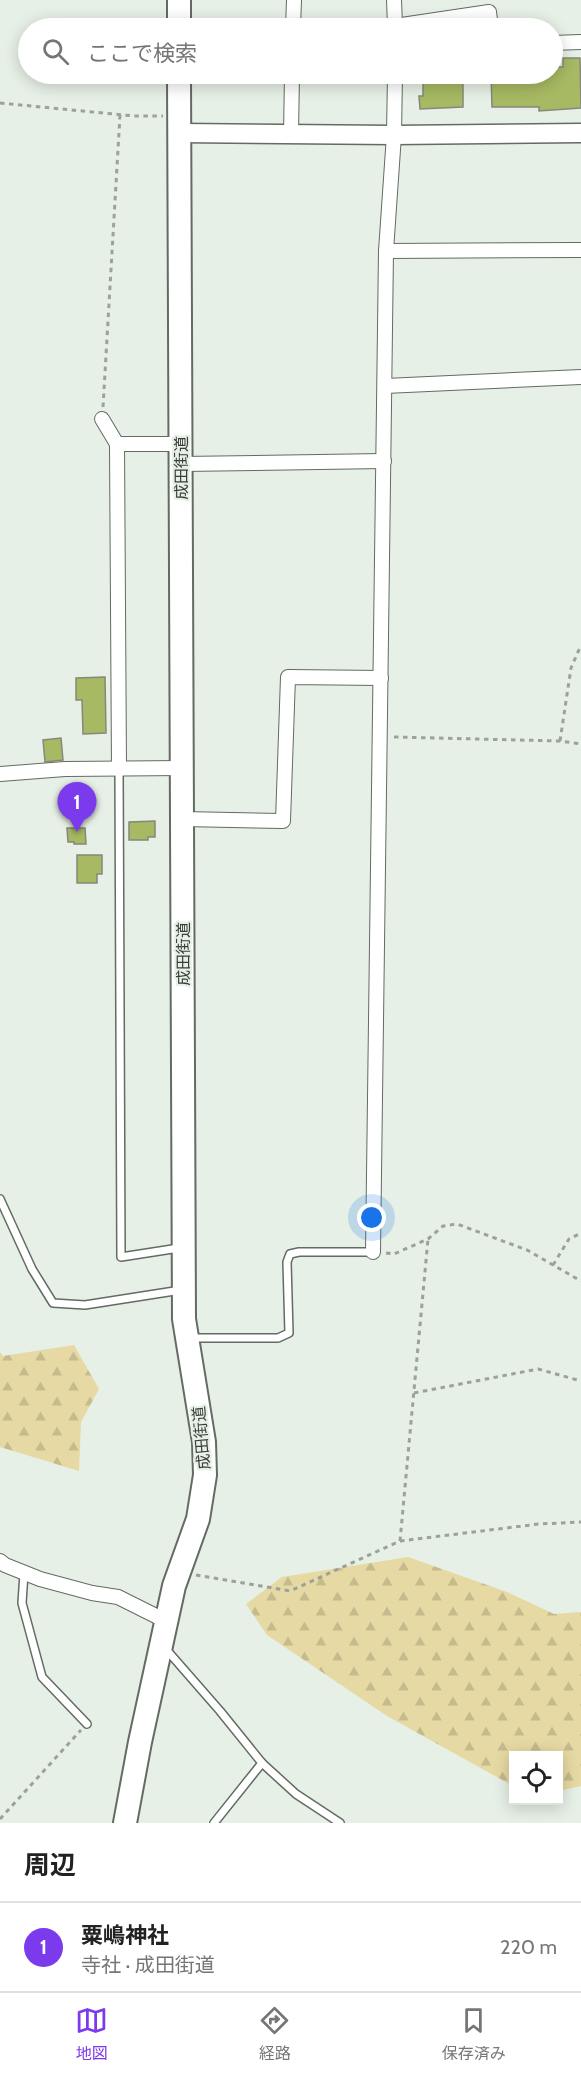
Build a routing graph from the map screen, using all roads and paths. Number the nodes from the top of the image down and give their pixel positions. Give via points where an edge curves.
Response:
1 (179, 0) edge
2 (294, 0) edge
3 (394, 0) edge
4 (489, 6) edge
5 (179, 18) edge
6 (293, 18) edge
7 (395, 18) edge
8 (435, 18) edge
9 (581, 42) edge
10 (563, 43) edge
11 (179, 84) edge
12 (292, 84) edge
13 (395, 84) edge
14 (0, 103) edge
15 (120, 115) junction
16 (180, 124) junction
17 (581, 133) edge
18 (291, 134) junction
19 (394, 135) junction
20 (581, 250) edge
21 (386, 251) junction
22 (581, 377) edge
23 (385, 386) junction
24 (102, 419) joint
25 (117, 444) junction
26 (181, 454) junction
27 (384, 461) junction
28 (581, 645) edge
29 (381, 678) junction
30 (380, 736) junction
31 (560, 741) junction
32 (581, 744) edge
33 (183, 768) junction
34 (76, 769) junction
35 (119, 769) junction
36 (0, 774) edge
37 (182, 819) junction
38 (77, 824) dead end
39 (0, 1199) edge
40 (581, 1233) edge
41 (428, 1239) junction
42 (183, 1248) junction
43 (373, 1252) junction
44 (554, 1265) junction
45 (581, 1281) edge
46 (184, 1289) junction
47 (188, 1338) junction
48 (581, 1381) edge
49 (414, 1393) junction
50 (581, 1522) edge
51 (400, 1541) junction
52 (0, 1561) edge
53 (179, 1572) junction
54 (24, 1573) junction
55 (166, 1621) junction
56 (161, 1644) junction
57 (87, 1724) joint
58 (262, 1763) junction
59 (0, 1819) edge
60 (125, 1823) edge
61 (214, 1823) edge
62 (340, 1823) edge

1 - 5 highway
2 - 6 street
3 - 7 street
4 - 8 street
9 - 10 street
11 - 16 highway, 成田街道
12 - 18 street
13 - 19 street
14 - 15 path
15 - 16 path
15 - 24 path
16 - 18 street
16 - 26 highway, 成田街道
17 - 19 street
18 - 19 street
19 - 21 street
20 - 21 street
21 - 23 street
22 - 23 street
23 - 27 street
24 - 25 street
25 - 26 street
25 - 35 street
26 - 27 street
26 - 33 highway, 成田街道
27 - 29 street
28 - 31 path via 571,668
29 - 30 street
29 - 37 street via 288,676 283,821
30 - 31 path
30 - 43 street
31 - 32 path
33 - 35 street
33 - 37 highway, 成田街道
34 - 35 street
34 - 36 street
34 - 38 path
35 - 42 lane via 121,1257
37 - 42 highway, 成田街道
39 - 46 lane via 32,1269 53,1302 84,1305
40 - 44 path via 569,1239
41 - 43 path via 394,1254
41 - 44 path via 443,1226 457,1224 527,1250
41 - 49 path
42 - 46 highway, 成田街道
43 - 47 lane via 290,1254 289,1333 278,1338
44 - 45 path
46 - 47 highway, 成田街道
47 - 53 highway, 成田街道 via 204,1442 205,1475 198,1519
48 - 49 path via 537,1369
49 - 51 path
50 - 51 path
51 - 53 path via 290,1591
52 - 54 street
53 - 55 highway, 成田街道
54 - 55 street via 118,1597
54 - 57 lane via 22,1603 42,1677
55 - 56 highway, 成田街道
56 - 58 lane
56 - 60 highway, 成田街道
57 - 59 path
58 - 61 lane
58 - 62 lane via 296,1794

